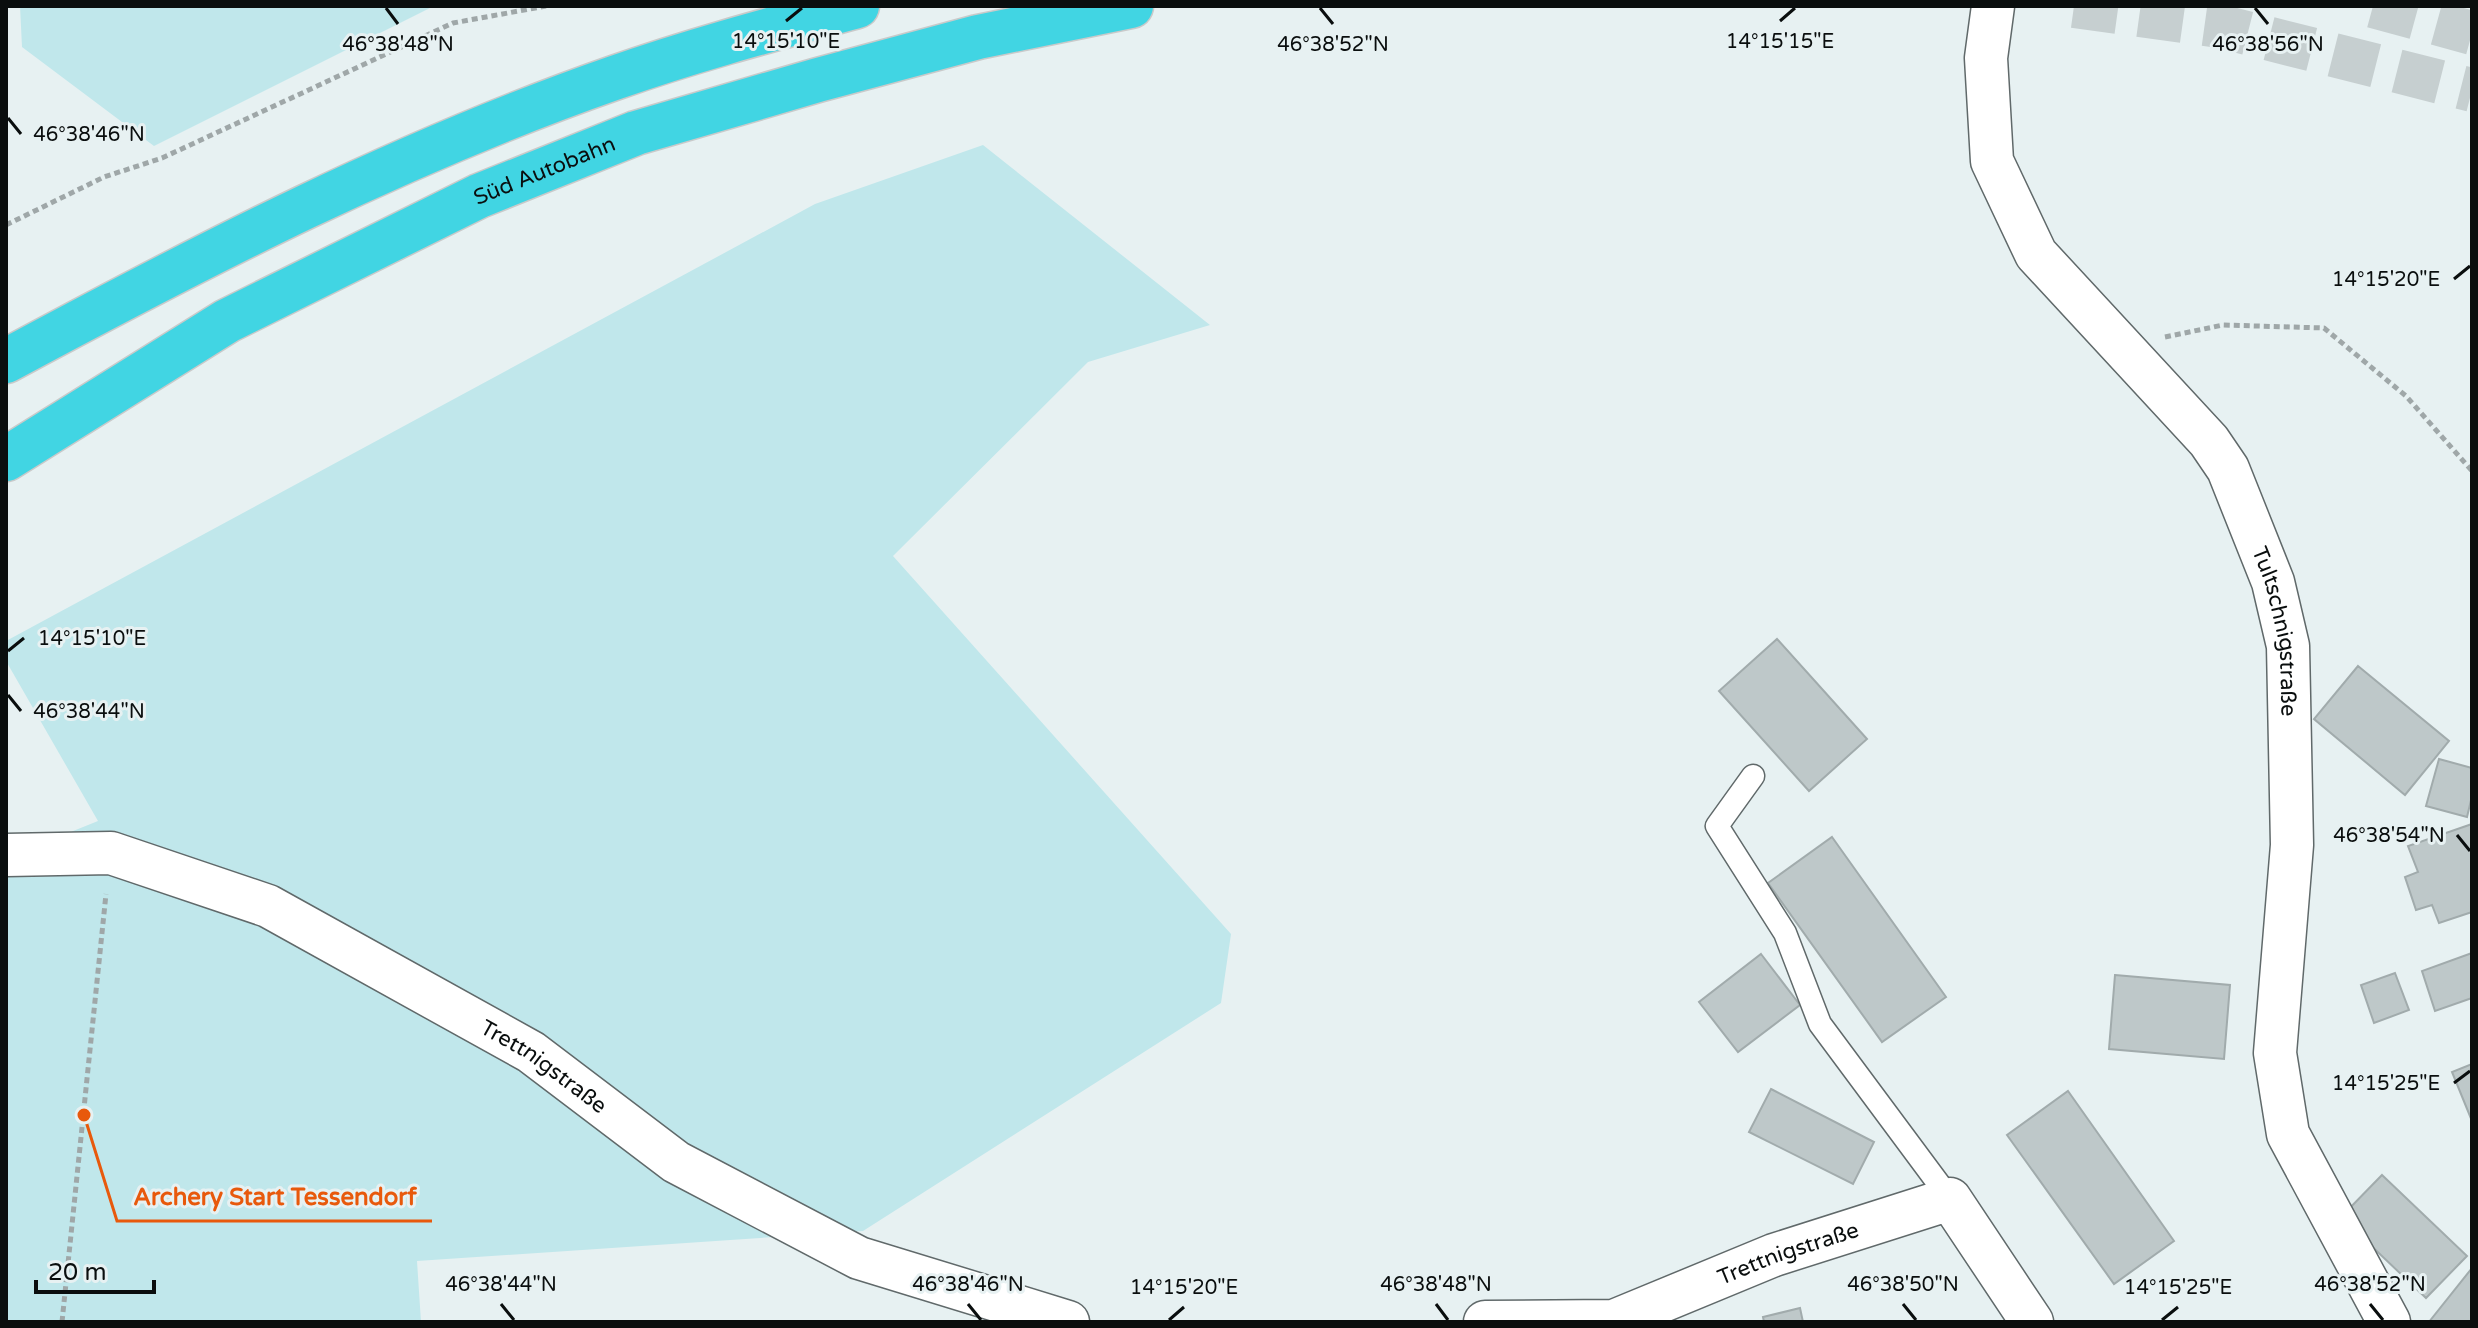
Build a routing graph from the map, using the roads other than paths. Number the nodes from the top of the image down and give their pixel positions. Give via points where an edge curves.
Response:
1 (857, 6) edge
2 (1131, 6) edge
3 (1993, 6) edge
4 (6, 361) edge
5 (6, 459) edge
6 (1753, 776) dead end
7 (6, 855) edge
8 (1950, 1199) junction
9 (1068, 1322) edge
10 (1485, 1322) edge
11 (1614, 1322) edge
12 (2032, 1322) edge
13 (2389, 1322) edge

1 - 4 highway via 614,78 449,143 312,202
2 - 5 highway, Süd Autobahn via 978,37 772,93 636,133 479,196 227,321
3 - 13 street, Tultschnigstraße via 1986,58 1992,161 2036,254 2209,441 2228,469 2273,582 2288,646 2292,845 2275,1053 2288,1134
6 - 8 lane via 1717,826 1785,933 1820,1024
7 - 9 street, Trettnigstraße via 111,853 268,906 531,1052 676,1162 859,1258
8 - 11 street, Trettnigstraße via 1774,1255
8 - 12 street
10 - 11 street, Trettnigstraße

